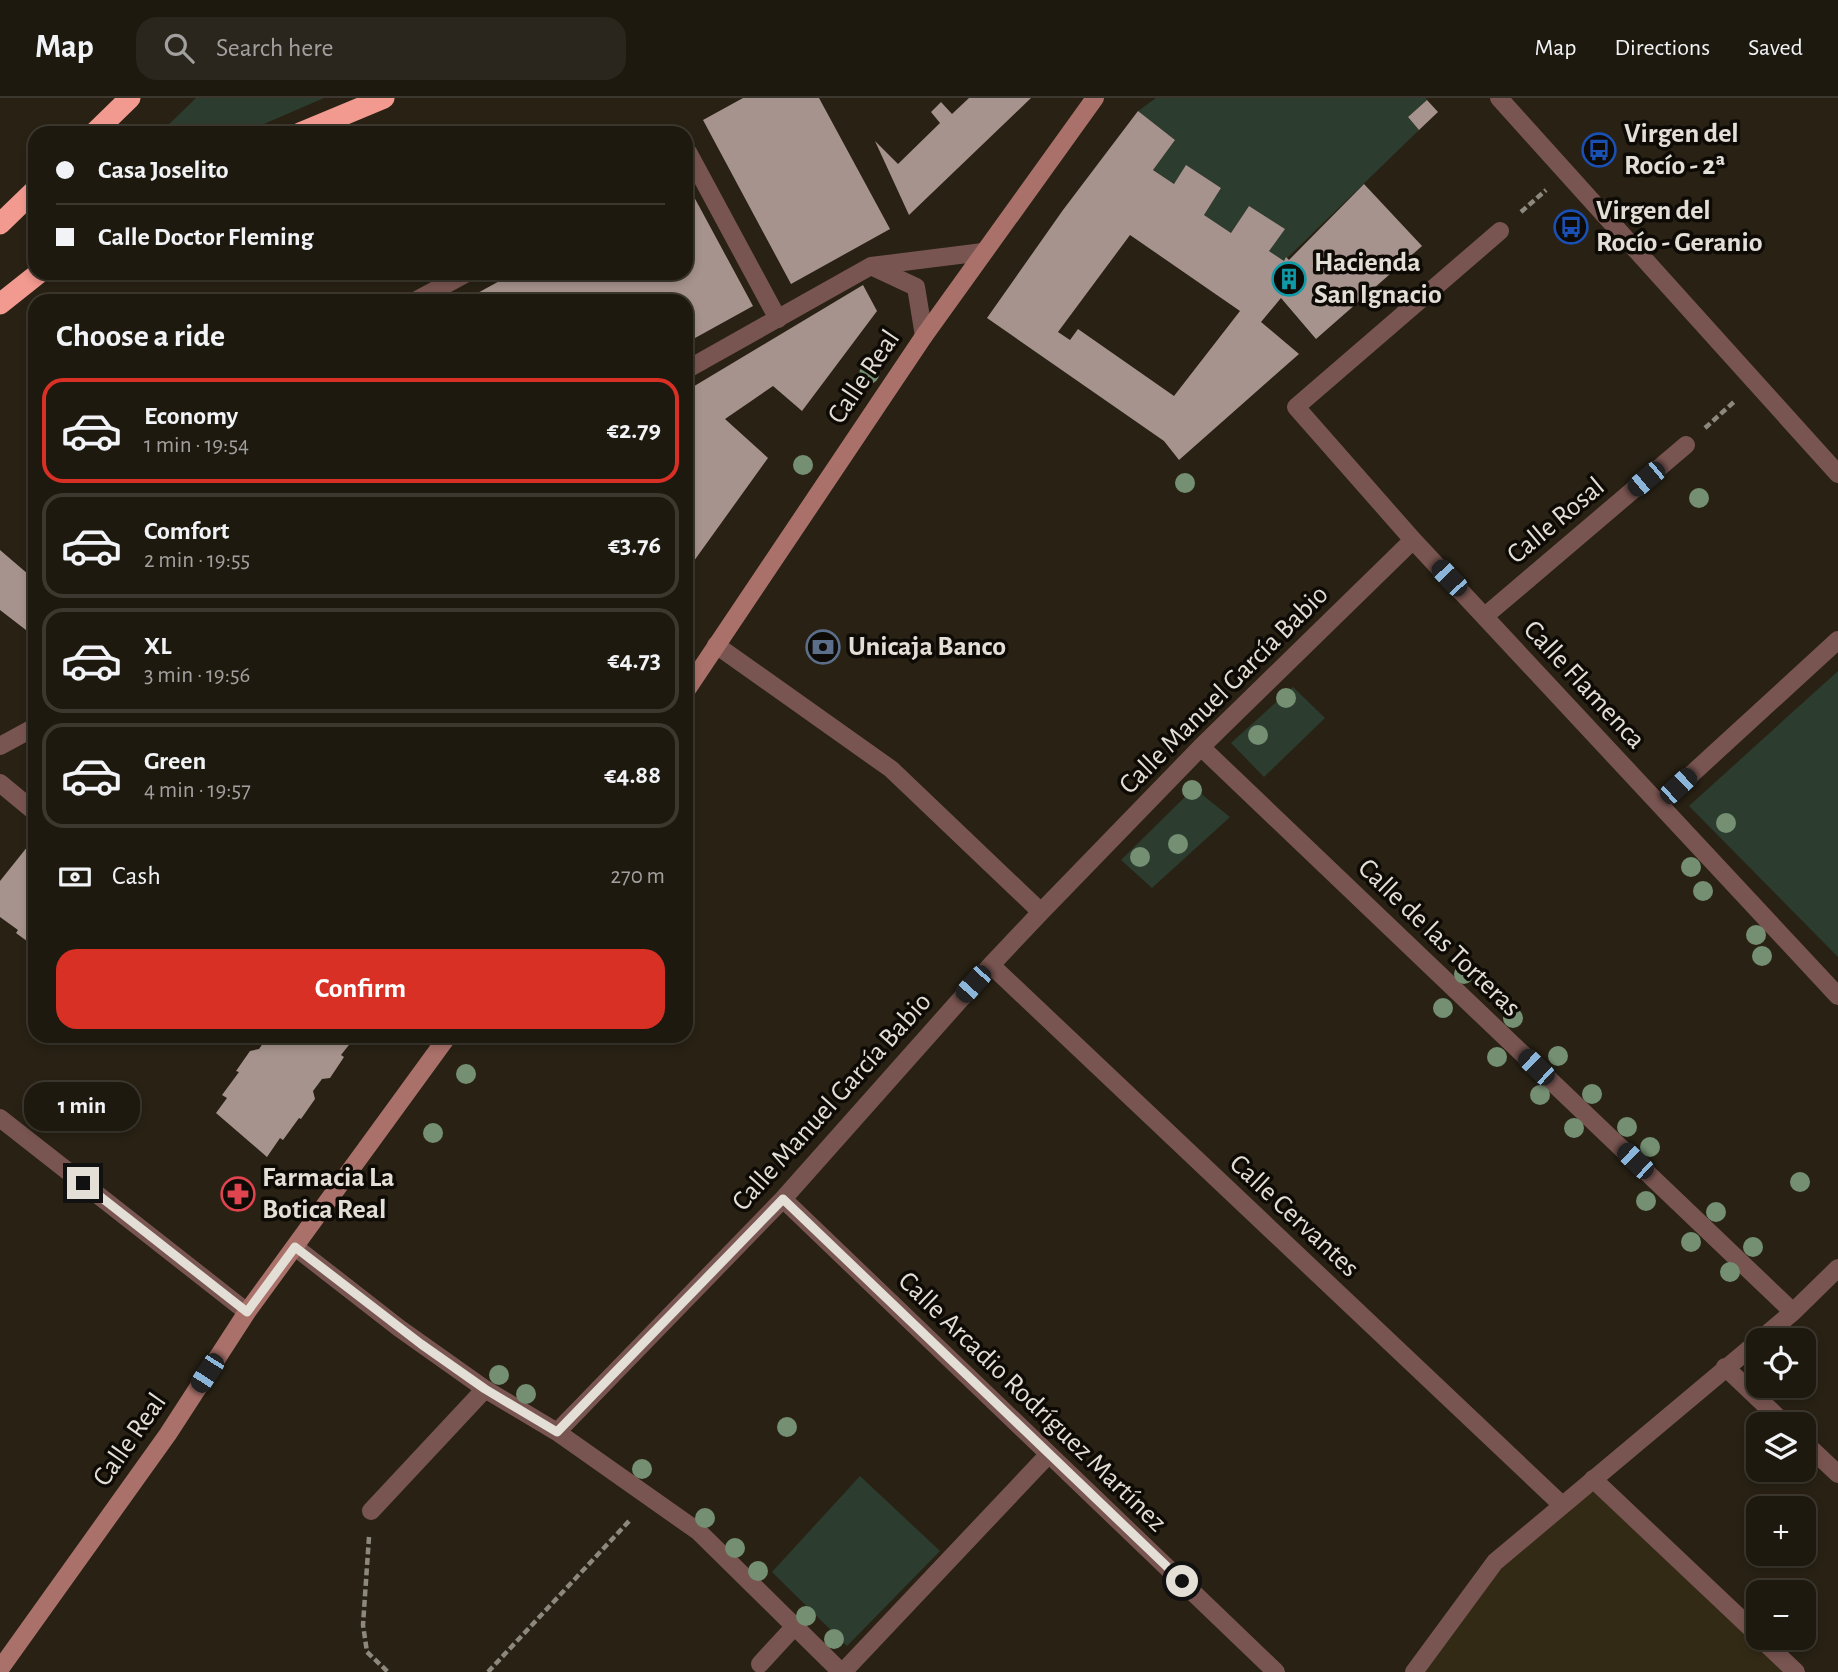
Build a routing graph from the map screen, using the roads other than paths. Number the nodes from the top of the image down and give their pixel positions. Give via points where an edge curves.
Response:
1 (130, 98) edge
2 (384, 98) edge
3 (1095, 98) edge
4 (1102, 98) edge
5 (1499, 98) edge
6 (1085, 114) junction
7 (101, 126) edge
8 (317, 126) edge
9 (693, 161) edge
10 (28, 197) edge
11 (0, 224) edge
12 (1500, 232) road end
13 (983, 252) junction
14 (870, 266) junction
15 (30, 280) edge
16 (454, 280) edge
17 (428, 294) edge
18 (0, 304) edge
19 (778, 319) junction
20 (924, 336) junction
21 (693, 366) edge
22 (1686, 444) road end
23 (1838, 474) edge
24 (1413, 540) junction
25 (1485, 616) junction
26 (1838, 640) edge
27 (716, 645) junction
28 (693, 680) edge
29 (28, 731) edge
30 (0, 746) edge
31 (1201, 747) junction
32 (0, 783) edge
33 (1659, 804) junction
34 (28, 806) edge
35 (1041, 912) junction
36 (991, 965) junction
37 (1838, 996) edge
38 (442, 1043) edge
39 (0, 1119) edge
40 (783, 1199) junction
41 (295, 1247) junction
42 (1838, 1268) edge
43 (247, 1312) junction
44 (1793, 1312) junction
45 (1725, 1367) junction
46 (485, 1389) junction
47 (1772, 1412) edge
48 (557, 1432) junction
49 (1816, 1453) edge
50 (1049, 1454) junction
51 (1838, 1474) edge
52 (1593, 1479) junction
53 (1562, 1505) junction
54 (371, 1511) road end
55 (1746, 1624) edge
56 (795, 1626) junction
57 (1773, 1650) edge
58 (760, 1664) dead end
59 (0, 1669) edge
60 (842, 1672) edge
61 (1276, 1672) edge
62 (1415, 1672) edge
63 (1796, 1672) edge

1 - 7 highway
2 - 8 highway
3 - 6 main road, Calle Real
4 - 6 street
5 - 23 street
6 - 13 main road, Calle Real
9 - 19 street
10 - 11 highway
12 - 24 street, Calle Flamenca via 1296,407
13 - 14 street
13 - 20 main road, Calle Real
14 - 19 street
14 - 20 street via 916,287
15 - 18 highway
16 - 17 street
19 - 21 street
20 - 27 main road, Calle Real
22 - 25 street, Calle Rosal
24 - 25 street, Calle Flamenca
24 - 31 street, Calle Manuel García Babio
25 - 33 street, Calle Flamenca
26 - 33 street
27 - 28 main road, Calle Real
27 - 35 street via 891,769
29 - 30 street
31 - 35 street, Calle Manuel García Babio
31 - 44 street, Calle de las Torteras
32 - 34 street
33 - 37 street, Calle Flamenca
35 - 36 street, Calle Manuel García Babio
36 - 40 street, Calle Manuel García Babio
36 - 53 street, Calle Cervantes
38 - 41 main road, Calle Real
39 - 43 street
40 - 48 street, Calle Manuel García Babio
40 - 50 street, Calle Arcadio Rodríguez Martínez
41 - 43 main road, Calle Real
41 - 46 street
42 - 44 street
43 - 59 main road, Calle Real via 168,1434
44 - 45 street
45 - 47 street
45 - 52 street
46 - 48 street
46 - 54 street
48 - 56 street via 699,1532
49 - 51 street
50 - 60 street
50 - 61 street, Calle Arcadio Rodríguez Martínez
52 - 53 street
52 - 55 street
53 - 62 street via 1495,1562
56 - 58 street
56 - 60 street
57 - 63 street

